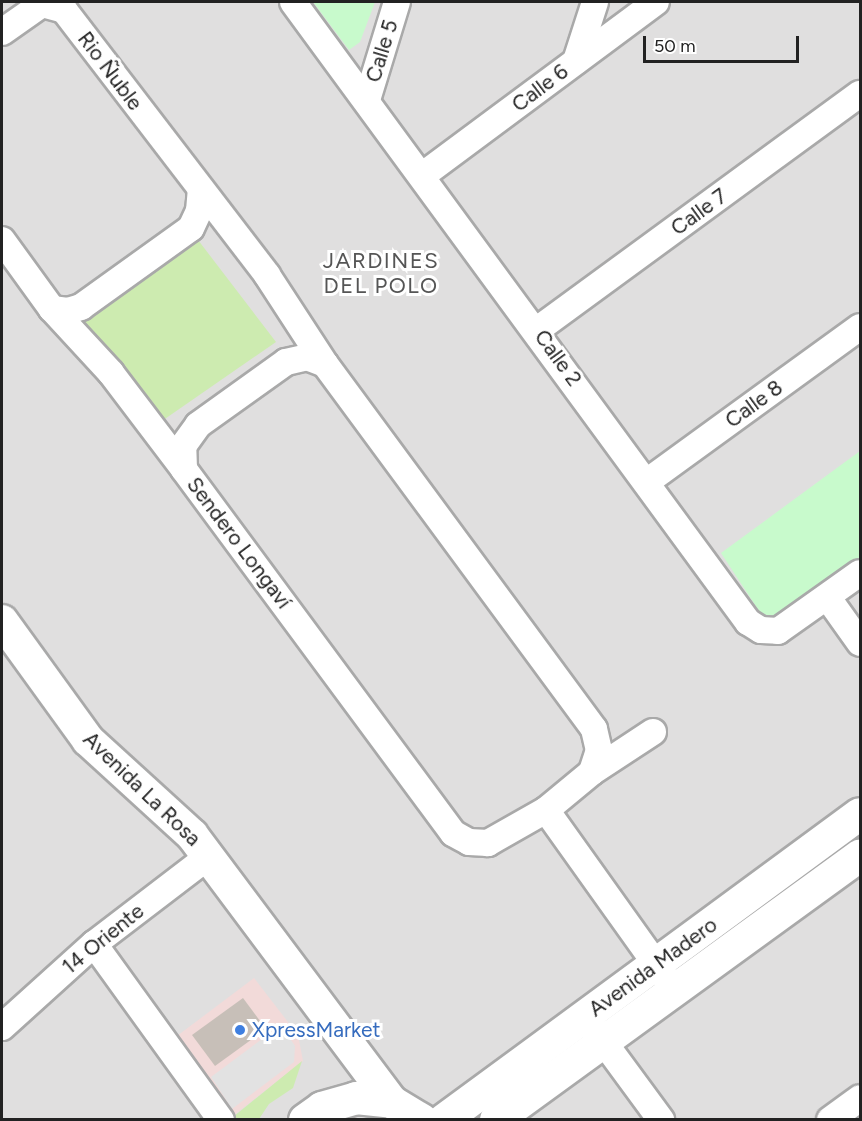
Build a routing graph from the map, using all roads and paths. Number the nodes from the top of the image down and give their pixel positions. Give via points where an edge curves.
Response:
1 (293, 2) edge
2 (397, 2) edge
3 (595, 2) edge
4 (656, 2) edge
5 (2, 32) edge
6 (576, 61) junction
7 (861, 94) edge
8 (367, 100) junction
9 (423, 175) junction
10 (201, 190) junction
11 (2, 240) edge
12 (52, 309) junction
13 (861, 327) edge
14 (537, 330) junction
15 (325, 364) junction
16 (184, 469) junction
17 (648, 481) junction
18 (857, 584) edge
19 (828, 598) junction
20 (2, 621) edge
21 (861, 643) edge
22 (653, 732) dead end
23 (592, 772) junction
24 (546, 810) junction
25 (861, 814) edge
26 (208, 856) junction
27 (861, 856) edge
28 (94, 944) junction
29 (657, 966) junction
30 (675, 992) junction
31 (326, 1015) junction
32 (585, 1016) junction
33 (2, 1027) edge
34 (604, 1042) junction
35 (861, 1098) edge
36 (338, 1101) junction
37 (392, 1102) junction
38 (221, 1119) edge
39 (305, 1119) edge
40 (422, 1119) edge
41 (444, 1119) edge
42 (496, 1119) edge
43 (661, 1119) edge
44 (830, 1119) edge

1 - 8 street, Calle 2
2 - 8 street, Calle 5
3 - 6 street
4 - 6 street, Calle 6
5 - 10 street, Rio Ñuble via 42,4 64,10
6 - 9 street, Calle 6
7 - 14 street, Calle 7
8 - 9 street, Calle 2
9 - 14 street, Calle 2
10 - 12 street via 199,211 191,228 81,307 68,311
10 - 15 street, Rio Ñuble via 267,275
11 - 12 street
12 - 16 street via 111,373
13 - 17 street, Calle 8
14 - 17 street, Calle 2
15 - 16 street, Sendero Longaví via 307,357 286,362 198,425 183,446
15 - 23 street via 594,729 599,750
16 - 24 street, Sendero Longaví via 453,833 469,842 488,843
17 - 19 street, Calle 2 via 754,627 778,631
18 - 19 street, Calle 2
19 - 21 street
20 - 26 street, Avenida La Rosa via 88,740 174,816
22 - 23 street, Sendero Longaví
23 - 24 street, Sendero Longaví
24 - 29 street
25 - 29 street, Avenida Madero
26 - 28 street, 14 Oriente
26 - 31 street, Avenida La Rosa
27 - 30 street, Avenida Madero
28 - 33 street, 14 Oriente
28 - 38 street
29 - 30 street
29 - 32 street, Avenida Madero
30 - 34 street, Avenida Madero
31 - 36 street, Avenida La Rosa via 341,1069
31 - 37 street, Avenida La Rosa
32 - 34 street
32 - 41 street, Avenida Madero
34 - 42 street, Avenida Madero
34 - 43 street
35 - 44 street
36 - 37 street via 365,1098
36 - 39 street
37 - 40 street

